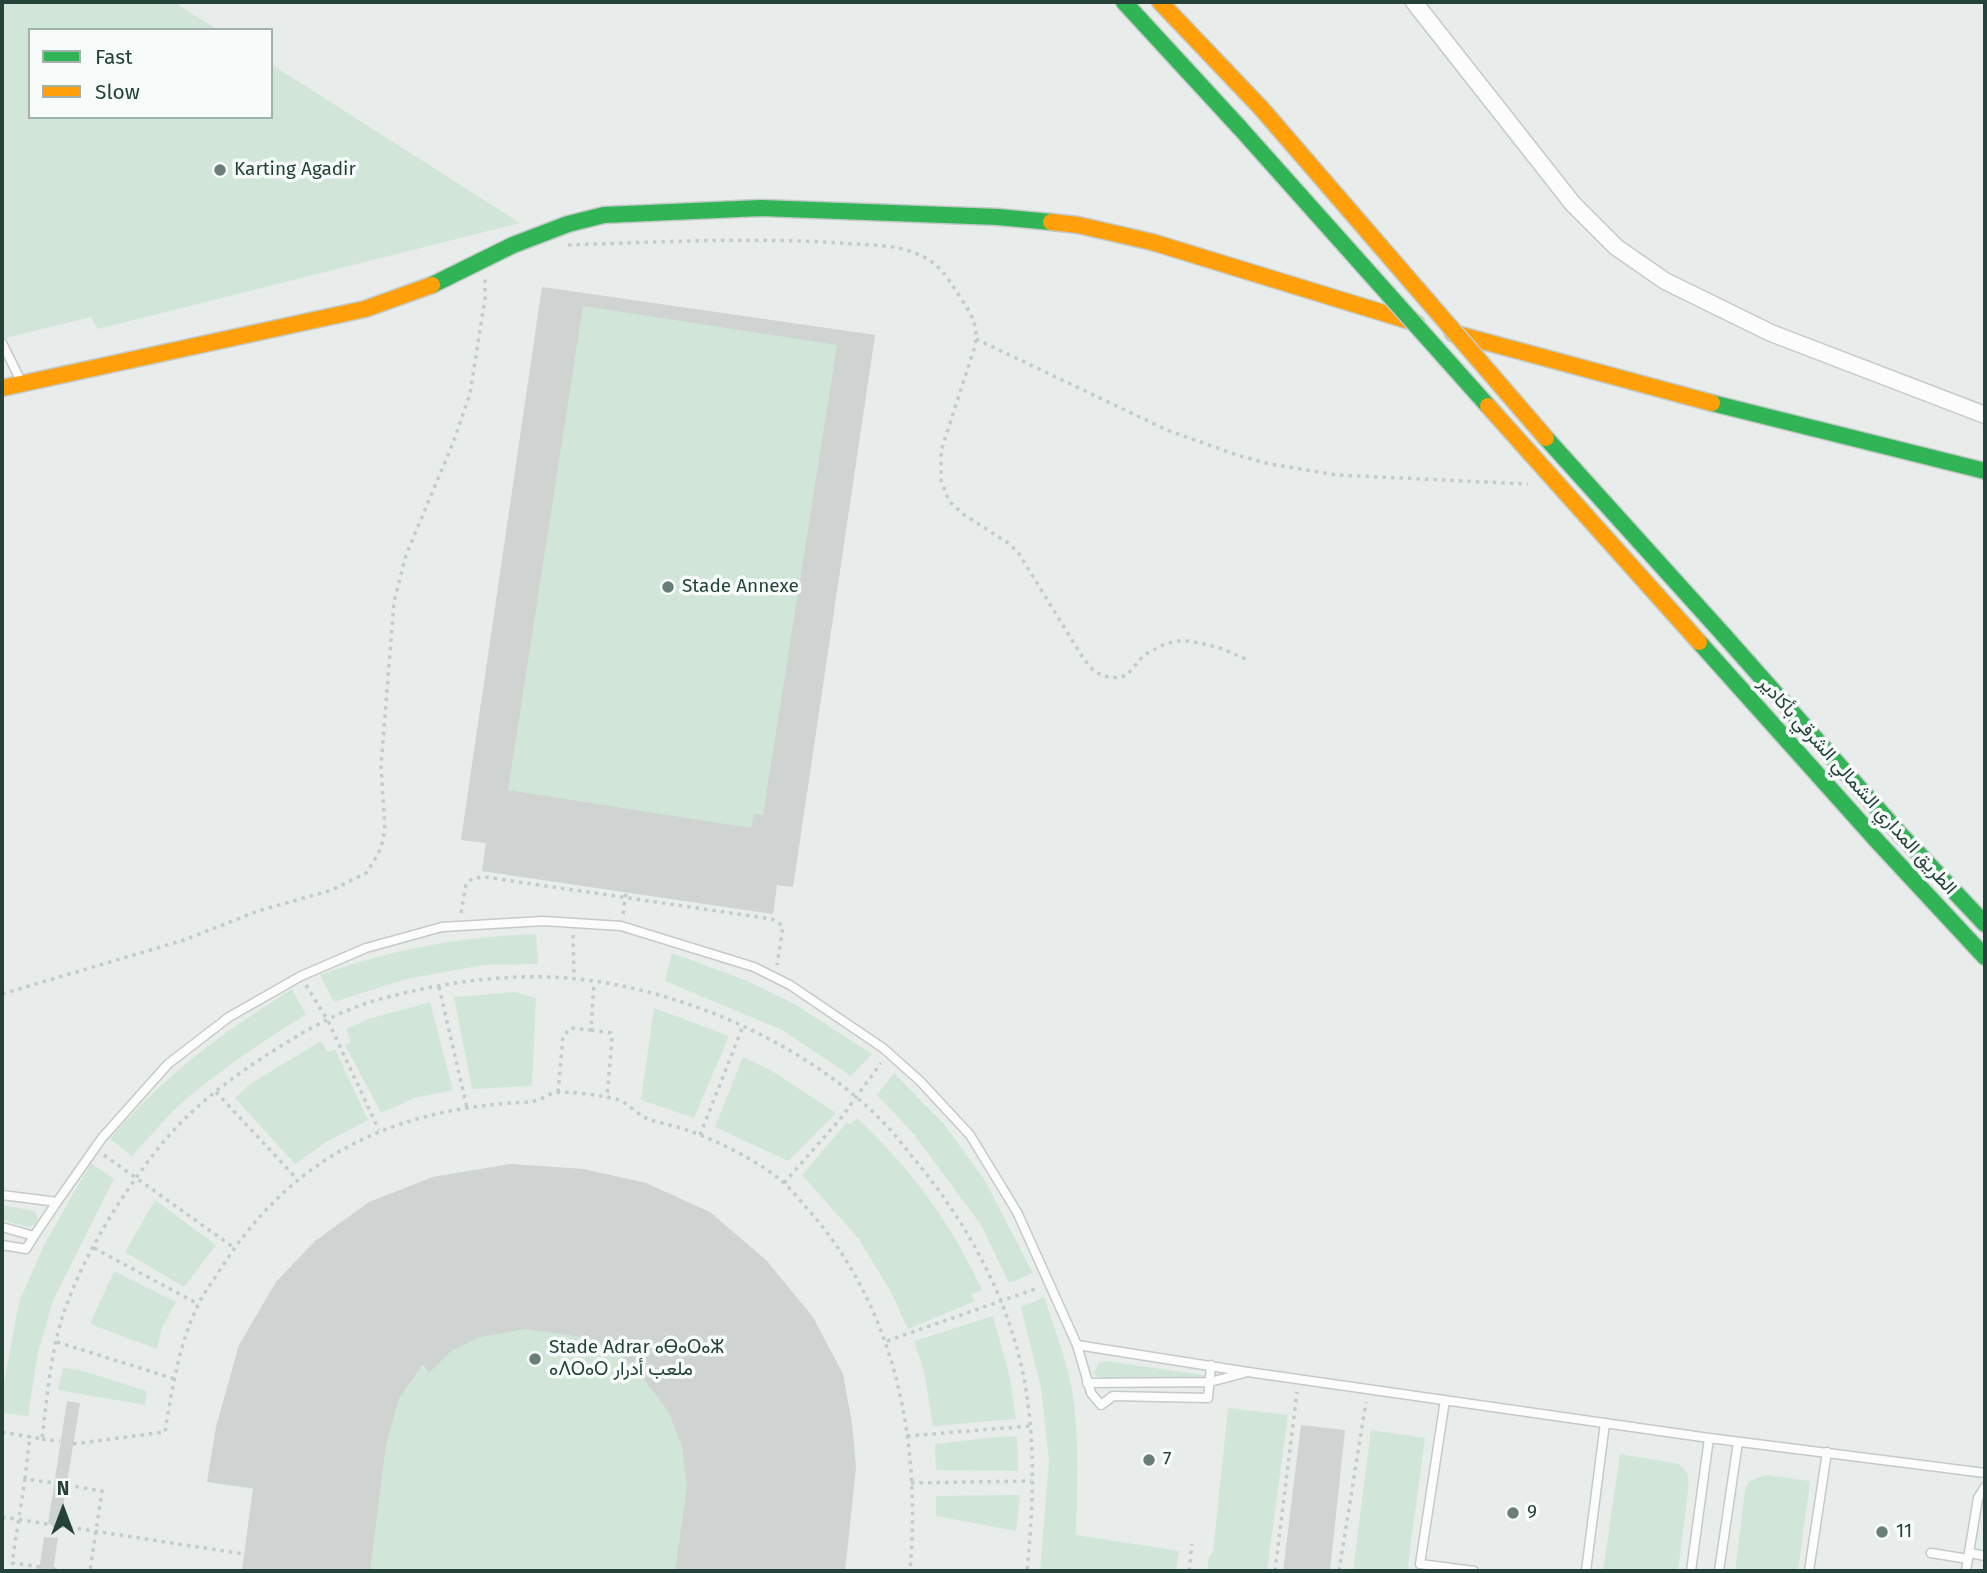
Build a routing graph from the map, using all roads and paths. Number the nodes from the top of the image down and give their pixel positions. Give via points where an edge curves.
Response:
1 (1124, 2) edge
2 (1160, 2) edge
3 (1414, 2) edge
4 (564, 246) dead end
5 (484, 259) junction
6 (976, 339) junction
7 (2, 343) edge
8 (22, 384) junction
9 (2, 388) edge
10 (1985, 415) edge
11 (1985, 471) edge
12 (1539, 484) dead end
13 (1250, 661) dead end
14 (625, 895) junction
15 (573, 922) junction
16 (1985, 924) edge
17 (459, 926) junction
18 (621, 926) junction
19 (1985, 957) edge
20 (301, 976) junction
21 (775, 978) junction
22 (574, 979) junction
23 (594, 982) junction
24 (438, 986) junction
25 (2, 994) edge
26 (328, 1021) junction
27 (743, 1027) junction
28 (591, 1030) junction
29 (889, 1054) junction
30 (216, 1091) junction
31 (558, 1092) junction
32 (607, 1098) junction
33 (856, 1098) junction
34 (467, 1108) junction
35 (379, 1130) junction
36 (699, 1136) junction
37 (94, 1149) junction
38 (136, 1178) junction
39 (297, 1179) junction
40 (784, 1183) junction
41 (2, 1195) edge
42 (57, 1202) junction
43 (2, 1227) edge
44 (34, 1236) junction
45 (2, 1245) edge
46 (94, 1248) junction
47 (233, 1248) junction
48 (1049, 1283) junction
49 (1000, 1302) junction
50 (198, 1304) junction
51 (887, 1341) junction
52 (57, 1342) junction
53 (1077, 1345) junction
54 (1211, 1365) junction
55 (1248, 1372) junction
56 (174, 1378) junction
57 (1298, 1379) junction
58 (1210, 1382) junction
59 (1087, 1383) junction
60 (1367, 1389) junction
61 (1445, 1400) junction
62 (1605, 1423) junction
63 (1030, 1426) junction
64 (2, 1432) edge
65 (30, 1436) junction
66 (907, 1436) junction
67 (1709, 1438) junction
68 (42, 1439) junction
69 (61, 1441) dead end
70 (1738, 1442) junction
71 (73, 1444) dead end
72 (1827, 1452) junction
73 (1985, 1473) edge
74 (25, 1479) junction
75 (1032, 1480) junction
76 (54, 1483) dead end
77 (911, 1483) junction
78 (67, 1485) dead end
79 (1985, 1487) edge
80 (2, 1517) edge
81 (19, 1520) junction
82 (96, 1531) junction
83 (1192, 1544) dead end
84 (1931, 1553) dead end
85 (244, 1554) dead end
86 (1969, 1556) junction
87 (1985, 1556) edge
88 (40, 1567) dead end
89 (53, 1569) dead end
90 (65, 1571) edge
91 (90, 1571) edge
92 (910, 1571) edge
93 (1027, 1571) edge
94 (1189, 1571) edge
95 (1275, 1571) edge
96 (1339, 1571) edge
97 (1474, 1571) edge
98 (1586, 1571) edge
99 (1691, 1571) edge
100 (1719, 1571) edge
101 (1809, 1571) edge
102 (1966, 1571) edge

1 - 19 main road, الطريق المداري الشمالي الشرقي بأكادير, bridge
2 - 16 main road, الطريق المداري الشمالي الشرقي بأكادير, bridge via 1261,108 1565,460
3 - 10 street via 1573,204 1616,247 1665,281 1771,333
4 - 6 path via 768,239 915,252 939,266 970,311
5 - 8 main road via 423,289 365,309
5 - 11 main road via 541,233 604,215 761,208 1037,219 1152,242 1378,312
5 - 25 path via 485,298 470,394 406,555 394,602 381,766 385,830 374,861 366,873 332,890
6 - 12 path via 1167,430 1248,458 1337,475
6 - 13 path via 942,450 941,480 949,501 1018,552 1097,674 1111,678 1127,675 1144,655 1177,641 1218,647
7 - 8 lane
8 - 9 main road
14 - 17 path via 473,878 466,884
14 - 18 path
14 - 21 path via 780,922 783,929
15 - 17 lane
15 - 18 lane
15 - 22 path
17 - 20 lane via 366,948
18 - 21 lane via 716,954
20 - 26 path
20 - 37 lane via 229,1017 168,1064
21 - 29 lane
22 - 23 path
22 - 24 path via 543,976
23 - 27 path via 701,1007
23 - 28 path
24 - 26 path via 368,1003
24 - 34 path
26 - 30 path via 302,1032
26 - 35 path
27 - 33 path via 769,1038
27 - 36 path
28 - 31 path via 566,1030
28 - 32 path via 611,1033
29 - 33 path
29 - 48 lane via 970,1135 1017,1212
30 - 38 path via 198,1105
30 - 39 path
31 - 32 path
31 - 34 path via 532,1102
32 - 36 path via 623,1102 644,1118
33 - 40 path
33 - 49 path via 892,1132 964,1225
34 - 35 path
35 - 39 path
36 - 40 path
37 - 38 path
37 - 42 lane
38 - 46 path
38 - 47 path
39 - 47 path
40 - 51 path via 843,1255
41 - 42 lane
42 - 44 lane
43 - 44 lane
44 - 45 lane via 26,1249
46 - 50 path
46 - 52 path via 62,1319
47 - 50 path
48 - 49 path
48 - 53 lane
49 - 51 path
49 - 63 path via 1025,1383
50 - 56 path
51 - 66 path
52 - 56 path
52 - 68 path
53 - 54 lane
53 - 59 lane
54 - 55 lane
54 - 58 lane
55 - 57 lane
55 - 58 lane
56 - 71 path via 165,1432
57 - 60 lane
57 - 95 path
58 - 59 lane
58 - 59 lane via 1208,1398 1113,1396 1101,1405
60 - 61 lane
60 - 96 path
61 - 62 lane
61 - 97 lane via 1420,1564
62 - 67 lane
62 - 98 lane
63 - 66 path
63 - 75 path
64 - 65 path
65 - 68 path
65 - 74 path
66 - 77 path
67 - 70 lane
67 - 99 lane
68 - 69 path
70 - 72 lane
70 - 100 lane
72 - 73 lane
72 - 101 lane
74 - 76 path
74 - 81 path
75 - 77 path
75 - 93 path
77 - 92 path
78 - 82 path via 102,1491
79 - 86 lane via 1978,1498
80 - 81 path
81 - 82 path
81 - 88 path via 12,1563
82 - 85 path
82 - 91 path
83 - 94 path
84 - 86 lane
86 - 87 lane
86 - 102 lane
89 - 90 path

